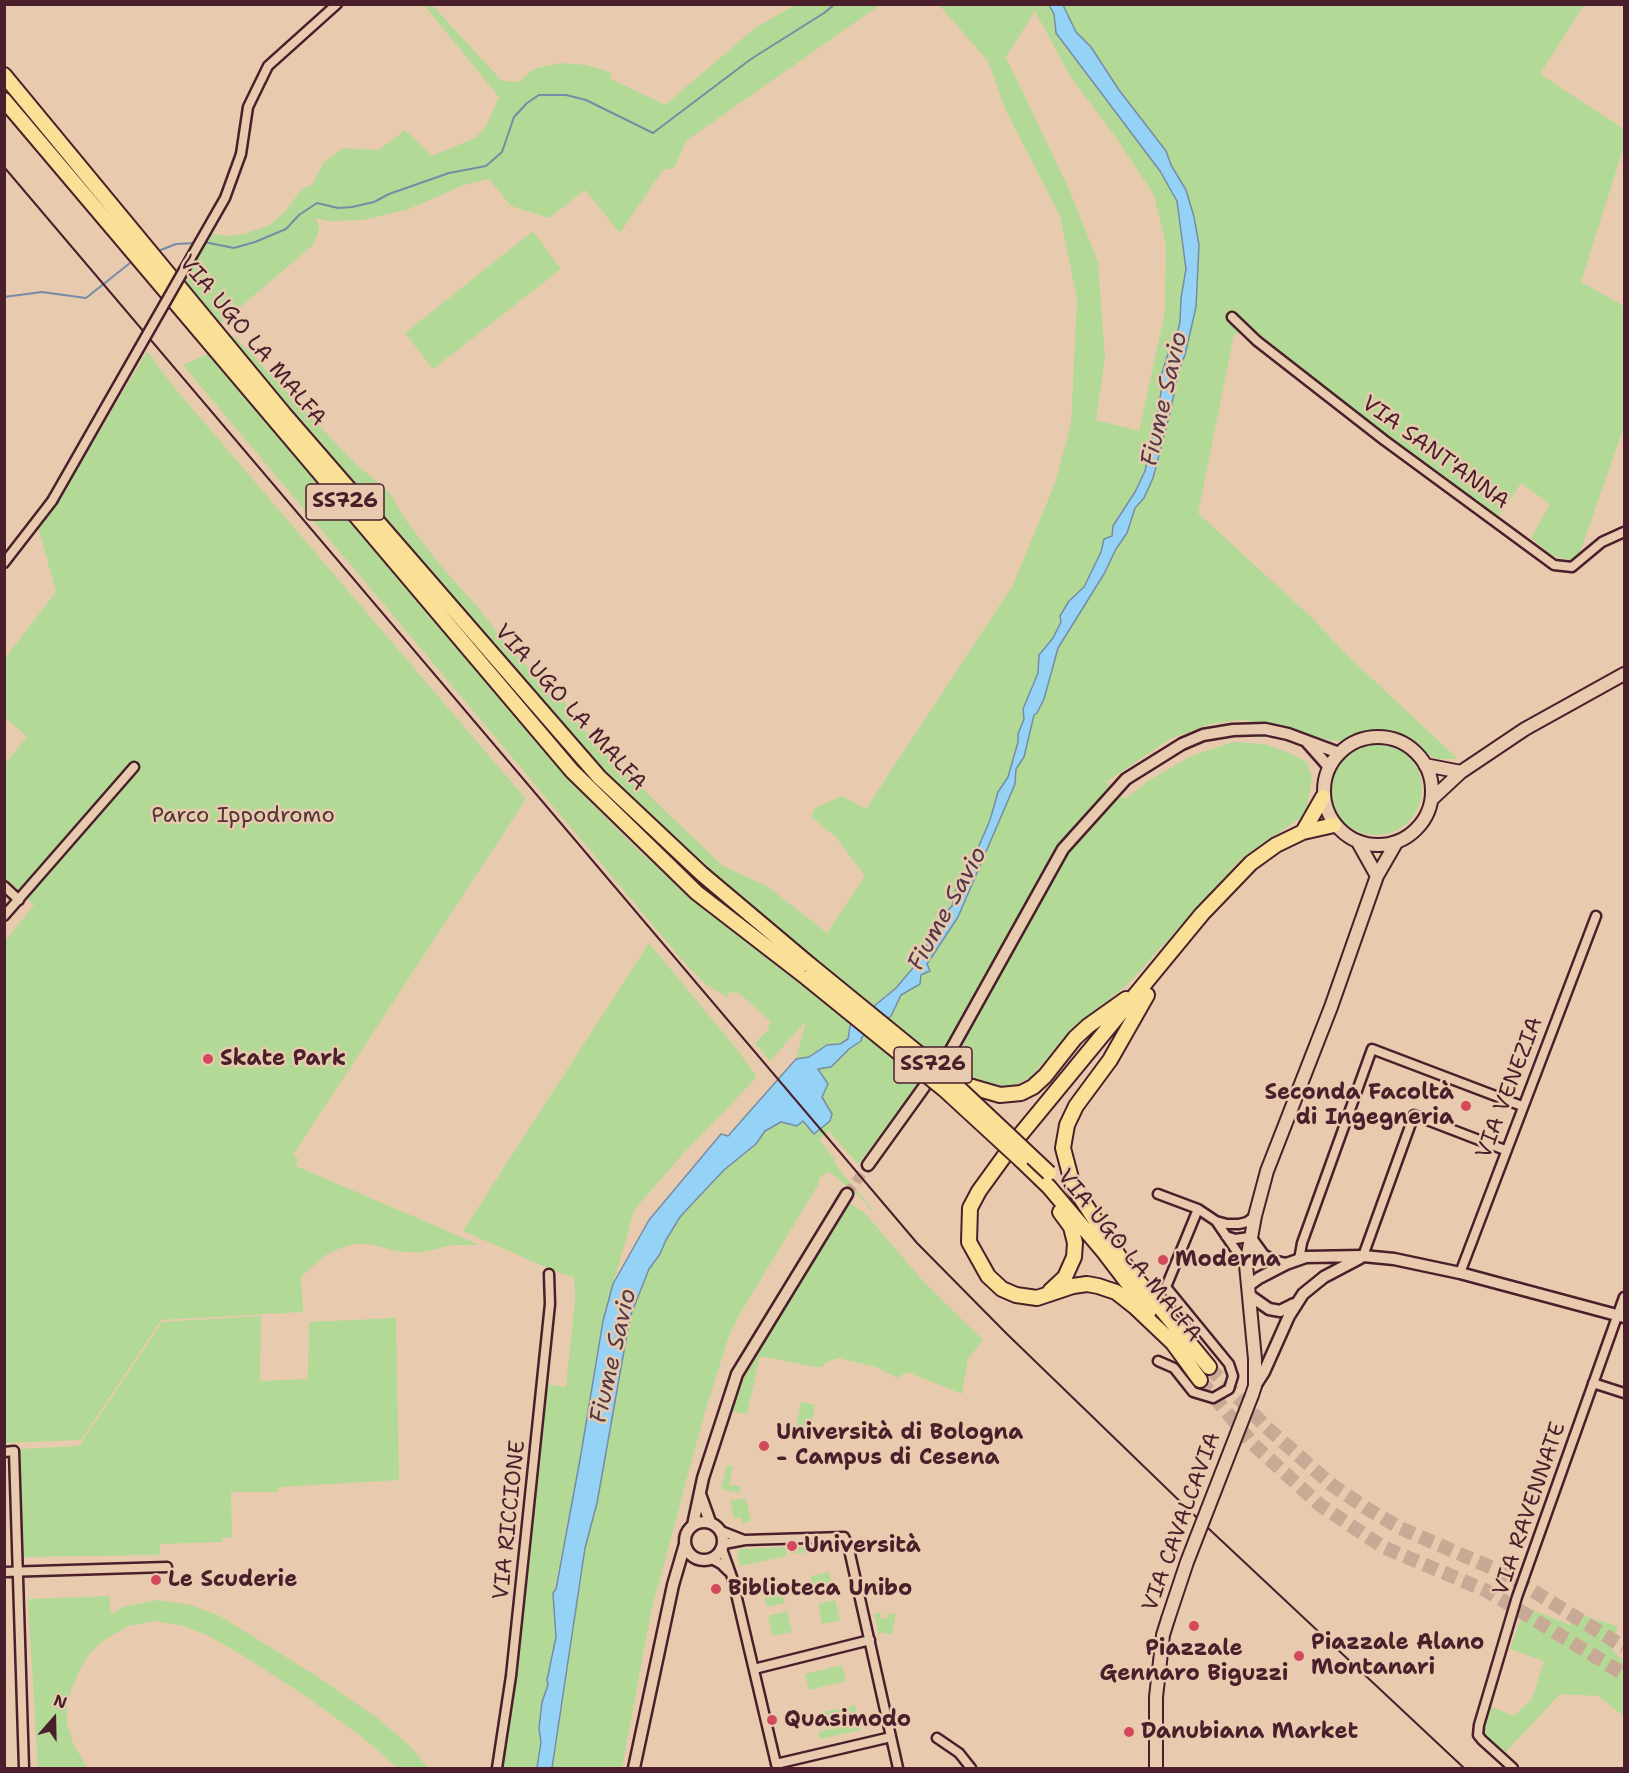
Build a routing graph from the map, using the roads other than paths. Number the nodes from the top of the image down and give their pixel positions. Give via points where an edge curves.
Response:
1 (337, 4) edge
2 (4, 75) edge
3 (4, 100) edge
4 (1232, 317) dead end
5 (1624, 532) edge
6 (4, 563) edge
7 (1624, 674) edge
8 (1306, 741) junction
9 (1339, 753) junction
10 (1425, 765) junction
11 (134, 767) dead end
12 (1329, 767) junction
13 (1461, 772) junction
14 (1323, 797) junction
15 (1432, 799) junction
16 (1334, 825) junction
17 (1303, 832) junction
18 (1358, 842) junction
19 (1396, 843) junction
20 (1377, 876) junction
21 (4, 886) edge
22 (19, 900) junction
23 (1202, 914) junction
24 (4, 916) edge
25 (1596, 916) dead end
26 (808, 971) junction
27 (1151, 978) junction
28 (946, 1059) dead end
29 (946, 1076) junction
30 (924, 1087) dead end
31 (1522, 1106) junction
32 (1505, 1150) junction
33 (1021, 1160) junction
34 (868, 1165) tunnel mouth
35 (847, 1194) tunnel mouth
36 (1158, 1194) dead end
37 (1198, 1209) junction
38 (1255, 1216) junction
39 (1215, 1221) junction
40 (1226, 1236) junction
41 (1250, 1237) junction
42 (1363, 1256) junction
43 (1299, 1260) junction
44 (1124, 1264) junction
45 (1286, 1264) junction
46 (1246, 1265) junction
47 (1460, 1273) junction
48 (549, 1274) dead end
49 (1249, 1290) junction
50 (1049, 1293) junction
51 (1624, 1297) edge
52 (1297, 1303) junction
53 (1621, 1316) edge
54 (1174, 1345) junction
55 (1158, 1361) dead end
56 (1209, 1367) tunnel mouth
57 (1200, 1380) tunnel mouth
58 (1593, 1383) junction
59 (1254, 1391) junction
60 (1624, 1393) edge
61 (4, 1452) edge
62 (700, 1492) junction
63 (711, 1522) junction
64 (693, 1525) junction
65 (721, 1531) junction
66 (745, 1540) junction
67 (685, 1544) junction
68 (723, 1546) junction
69 (695, 1558) junction
70 (712, 1559) junction
71 (167, 1567) dead end
72 (18, 1571) junction
73 (4, 1572) edge
74 (675, 1577) junction
75 (732, 1577) junction
76 (870, 1640) junction
77 (754, 1669) junction
78 (891, 1737) junction
79 (937, 1738) dead end
80 (777, 1766) edge
81 (24, 1768) edge
82 (497, 1768) edge
83 (634, 1768) edge
84 (898, 1768) edge
85 (971, 1768) edge
86 (1156, 1768) edge
87 (1513, 1768) edge

1 - 6 street, bridge via 268,66 248,107 241,154 225,198 52,501
2 - 26 highway, VIA UGO LA MALFA / SS726 via 284,414 599,777
3 - 26 highway, VIA UGO LA MALFA / SS726 via 572,771 697,893
4 - 5 street, VIA SANT'ANNA via 1366,426 1554,565 1572,567 1602,542
7 - 13 main road via 1525,729
8 - 9 street
8 - 12 street
8 - 28 street via 1264,729 1203,735 1126,779 1063,849
9 - 10 main road via 1356,741 1390,738 1412,749
9 - 12 main road
10 - 13 main road
10 - 15 main road
11 - 22 street
12 - 14 main road
13 - 15 main road
14 - 16 main road
14 - 17 highway
15 - 19 main road via 1420,825
16 - 17 highway
16 - 18 main road
17 - 23 highway via 1251,863
18 - 19 main road via 1378,846
18 - 20 main road
19 - 20 main road
20 - 38 main road via 1267,1171
21 - 22 street
22 - 24 street
23 - 27 highway
23 - 44 highway via 1139,1006 1110,1060 1076,1106 1064,1136 1063,1148 1073,1186
25 - 31 street, VIA VENEZIA
26 - 29 highway, VIA UGO LA MALFA / SS726, bridge
26 - 33 highway, VIA UGO LA MALFA / SS726, bridge
27 - 29 highway, bridge via 1088,1026 1046,1076 1021,1093 1000,1095
27 - 50 highway via 1016,1140 970,1208 969,1242 988,1276 1016,1295 1037,1298
29 - 44 highway, VIA UGO LA MALFA / SS726, bridge via 1049,1173
30 - 34 street
31 - 32 street, VIA VENEZIA
31 - 43 street via 1372,1049
32 - 42 street via 1414,1115
32 - 47 street, VIA VENEZIA
33 - 50 highway via 1064,1216 1075,1243 1071,1268
33 - 54 highway, VIA UGO LA MALFA / SS726 via 1104,1252
35 - 62 street via 736,1374
36 - 37 street
37 - 39 street
37 - 55 street via 1166,1287 1229,1364 1233,1376 1229,1389 1213,1398 1193,1392 1174,1368
38 - 39 street via 1239,1224
38 - 41 main road
39 - 40 street
40 - 41 street
40 - 46 street
41 - 45 street via 1263,1255
41 - 46 main road
42 - 43 street
42 - 47 street
42 - 52 street, VIA CAVALCAVIA via 1324,1277
43 - 45 street
44 - 56 highway, VIA UGO LA MALFA / SS726
45 - 49 street via 1259,1278
46 - 49 main road
47 - 53 street
48 - 82 street, VIA RICCIONE via 550,1304 536,1447
49 - 52 street via 1269,1309 1280,1311
49 - 59 main road
50 - 54 highway via 1087,1284 1116,1292
51 - 53 street, VIA RAVENNATE
52 - 59 street, VIA CAVALCAVIA
53 - 58 street, VIA RAVENNATE
54 - 57 highway, VIA UGO LA MALFA / SS726
58 - 60 street
58 - 87 street, VIA RAVENNATE via 1499,1652 1479,1725 1478,1735
59 - 86 main road, VIA CAVALCAVIA, bridge via 1187,1562 1163,1635 1156,1697
61 - 72 street via 14,1451
62 - 63 street
62 - 64 street
63 - 64 street
63 - 65 street
64 - 67 street
65 - 66 street
65 - 68 street
66 - 68 street
66 - 76 street via 844,1537
67 - 69 street
67 - 74 street
68 - 70 street
68 - 75 street
69 - 70 street
69 - 74 street via 683,1565
70 - 75 street
71 - 72 street
72 - 73 street
72 - 81 street
74 - 83 street
75 - 77 street
76 - 77 street
76 - 78 street
77 - 80 street
78 - 80 street
78 - 84 street
79 - 85 street

